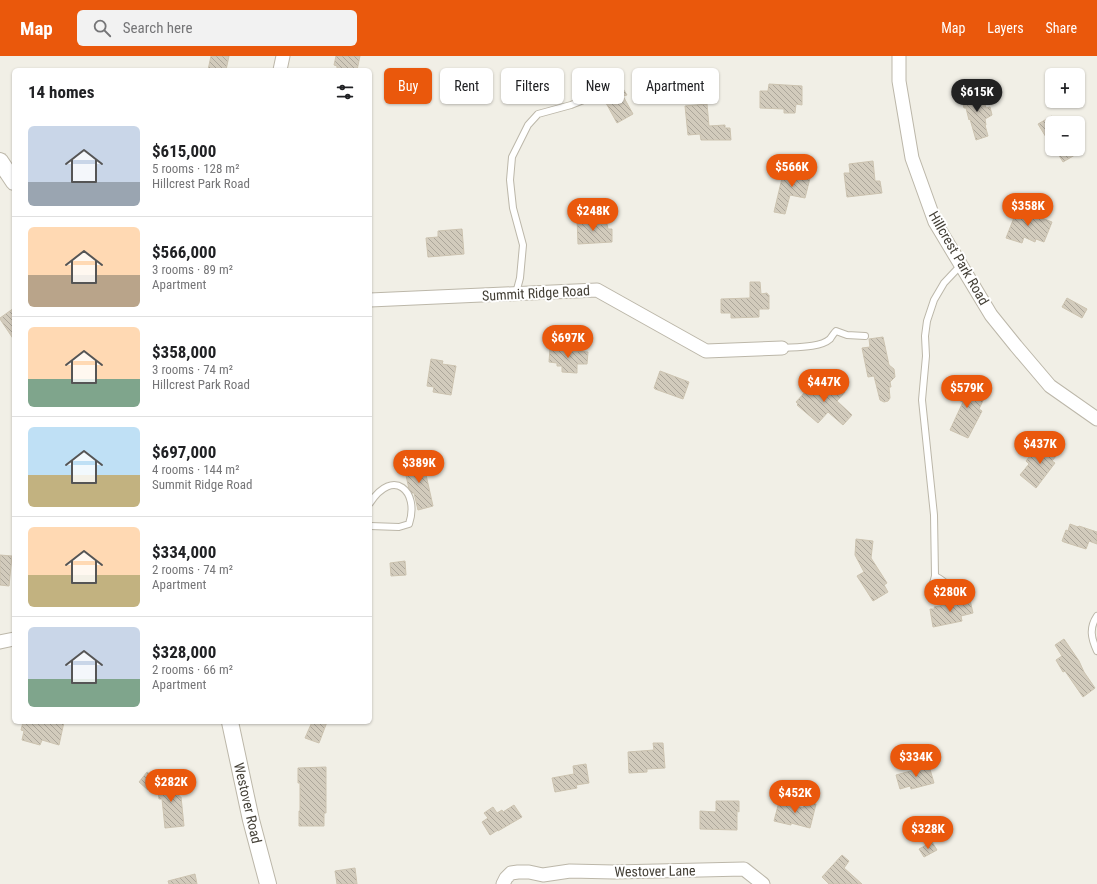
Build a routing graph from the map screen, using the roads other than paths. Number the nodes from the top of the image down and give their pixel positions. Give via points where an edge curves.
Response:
1 (282, 56) edge
2 (899, 56) edge
3 (280, 68) edge
4 (573, 104) edge
5 (0, 161) edge
6 (12, 179) edge
7 (961, 265) junction
8 (516, 293) junction
9 (372, 300) edge
10 (865, 336) dead end
11 (782, 348) joint
12 (1097, 419) edge
13 (372, 500) edge
14 (372, 526) edge
15 (935, 576) dead end
16 (1097, 616) edge
17 (12, 639) edge
18 (0, 642) edge
19 (1097, 651) edge
20 (230, 724) edge
21 (542, 880) edge
22 (268, 884) edge
23 (503, 884) edge
24 (763, 884) edge

1 - 3 street
2 - 7 street, Hillcrest Park Road via 899,81 912,158 935,222
4 - 8 lane via 538,114 528,125 512,157 511,194 523,245
5 - 6 street
7 - 12 street, Hillcrest Park Road via 992,315 1050,386
7 - 15 lane via 944,283 934,300 925,336 922,400 934,515
8 - 9 street, Summit Ridge Road
8 - 11 street, Summit Ridge Road via 597,290 706,351
10 - 11 lane via 847,335 836,331 825,342
13 - 14 lane via 384,487 392,484 399,486 407,492 412,506 412,516 409,524 399,527
16 - 19 lane via 1091,632
17 - 18 street
20 - 22 street, Westover Road
21 - 23 street, Westover Lane via 529,872 518,872 512,873
21 - 24 street, Westover Lane via 570,871 744,869

